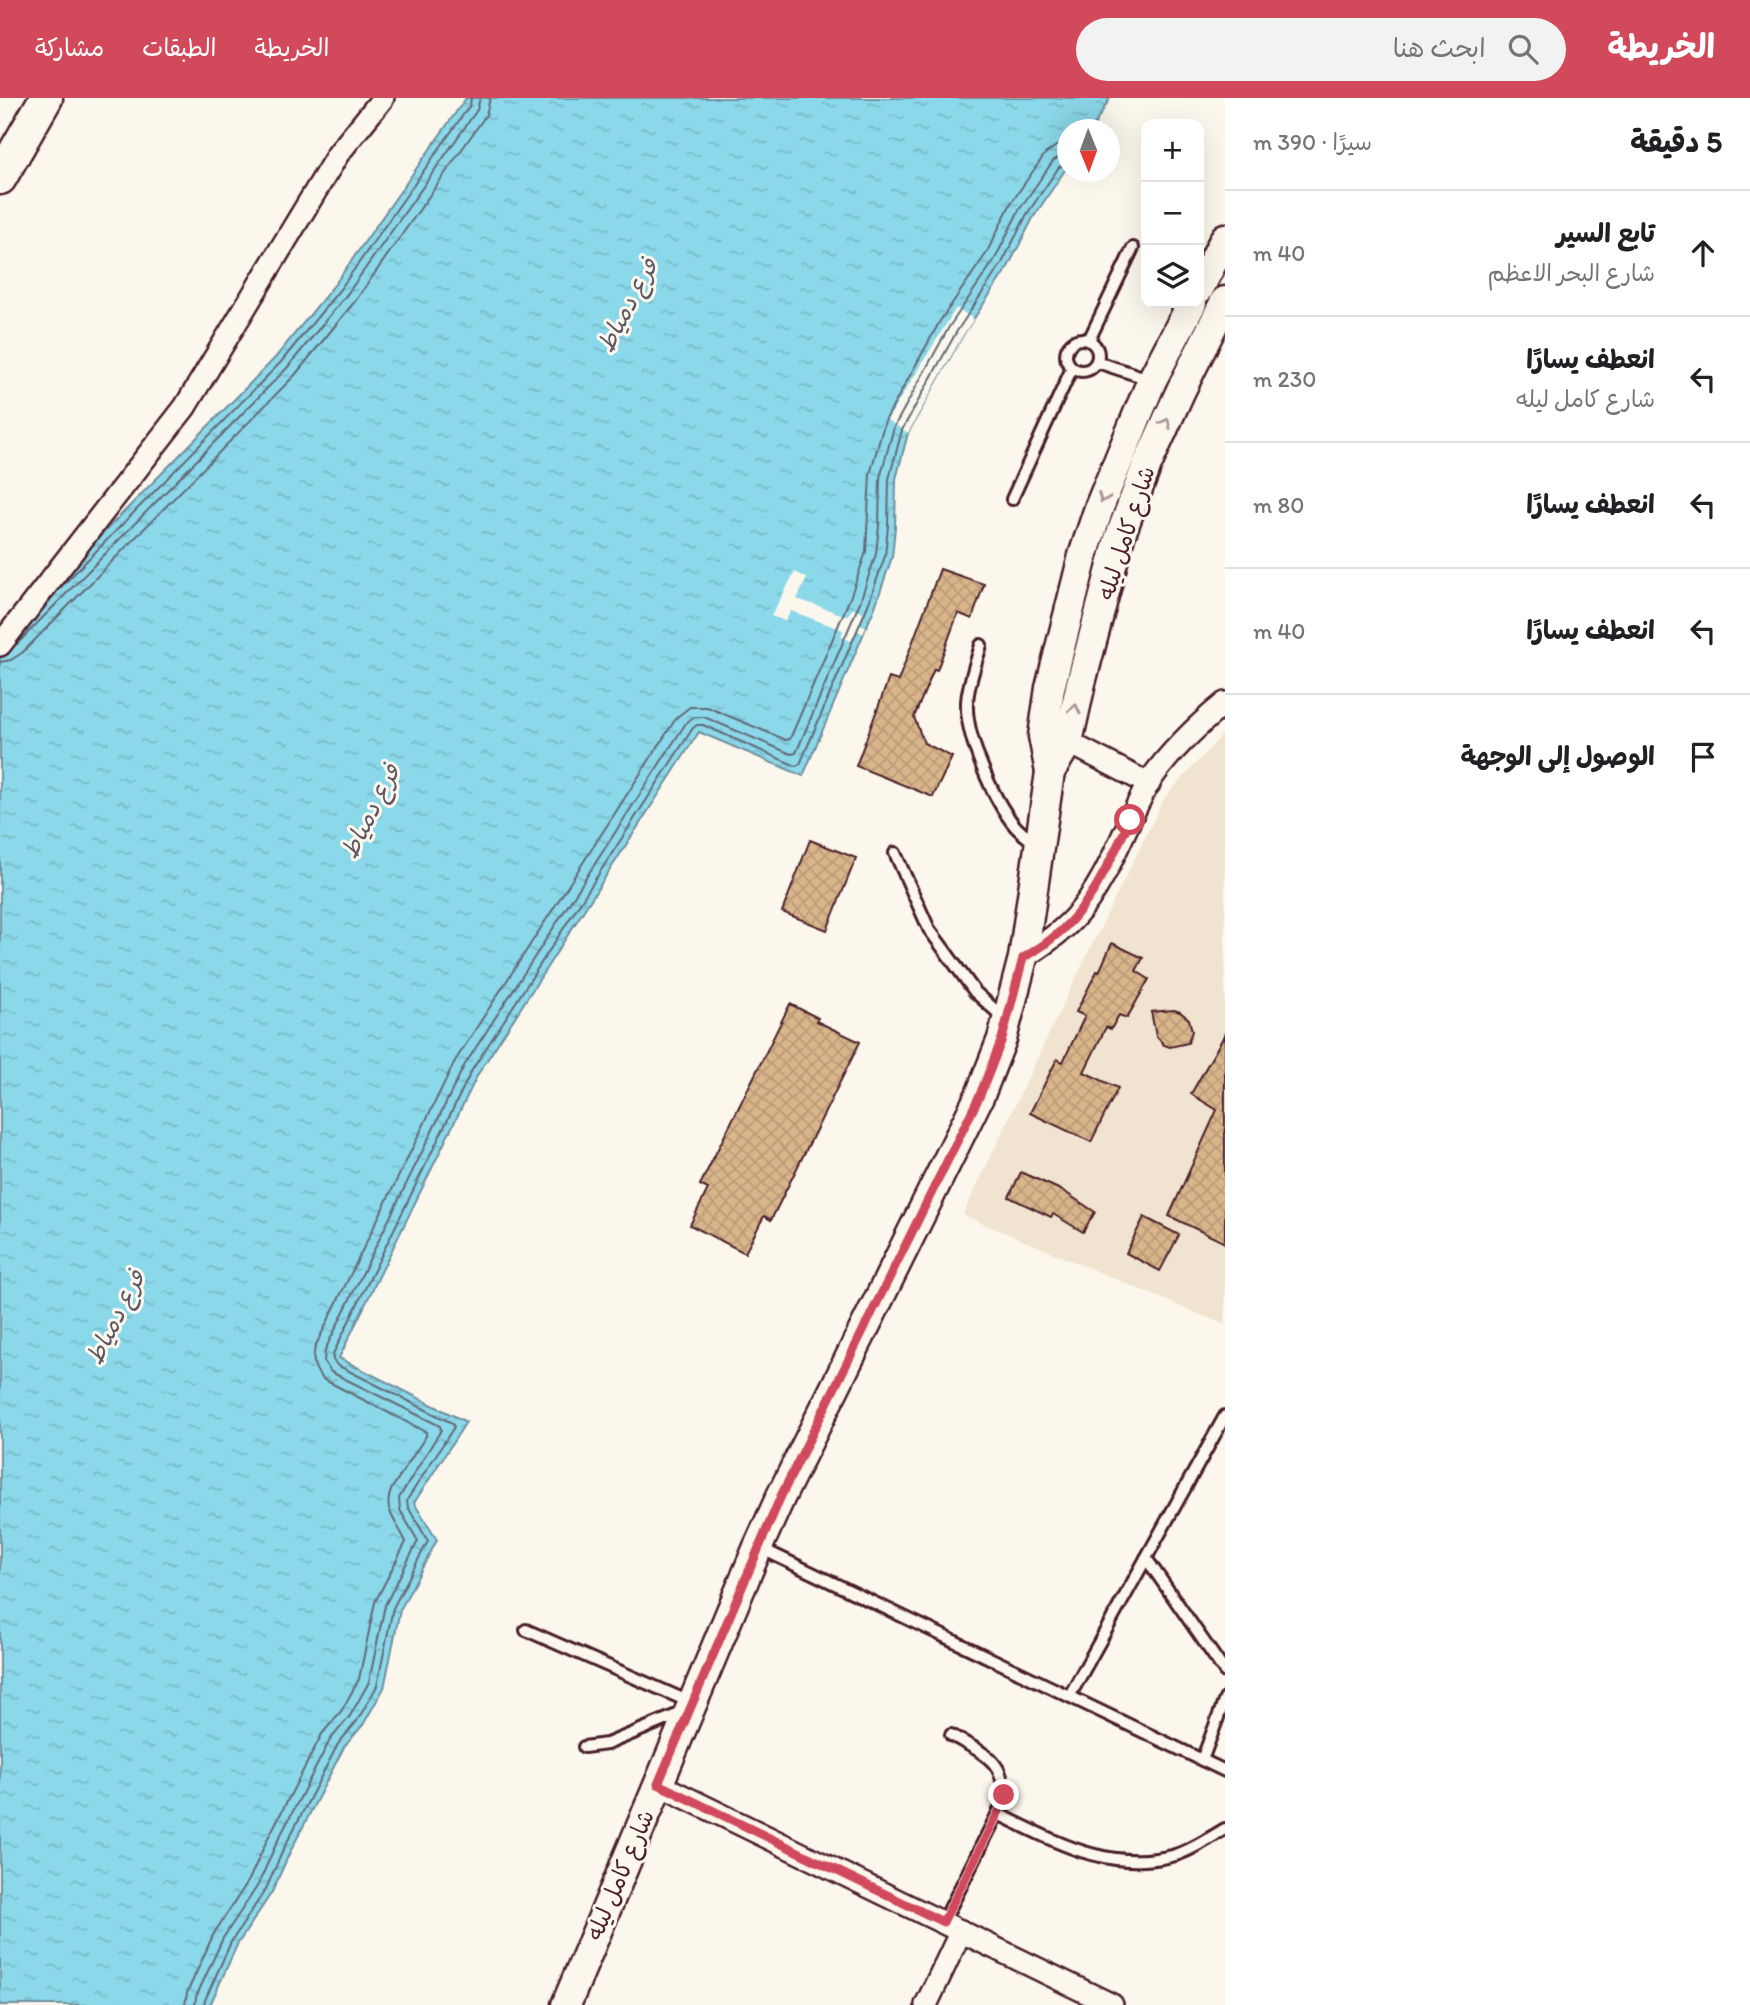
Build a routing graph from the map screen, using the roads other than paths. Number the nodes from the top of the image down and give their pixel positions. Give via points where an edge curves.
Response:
1 (46, 98) edge
2 (383, 98) edge
3 (11, 135) edge
4 (0, 178) edge
5 (1225, 238) edge
6 (1133, 248) dead end
7 (1204, 279) edge
8 (1225, 301) edge
9 (1189, 308) edge
10 (1089, 340) junction
11 (1097, 362) junction
12 (1072, 368) junction
13 (1152, 380) junction
14 (1181, 390) junction
15 (1012, 499) dead end
16 (0, 645) edge
17 (981, 645) dead end
18 (1225, 703) edge
19 (1056, 739) junction
20 (1149, 783) junction
21 (1039, 846) junction
22 (895, 853) dead end
23 (1023, 958) junction
24 (1007, 1021) junction
25 (1225, 1416) edge
26 (758, 1547) junction
27 (1146, 1558) junction
28 (526, 1630) dead end
29 (1225, 1672) edge
30 (1070, 1696) junction
31 (1225, 1699) edge
32 (691, 1707) junction
33 (951, 1735) dead end
34 (584, 1747) dead end
35 (1202, 1760) junction
36 (1225, 1771) edge
37 (658, 1784) junction
38 (998, 1814) junction
39 (1225, 1829) edge
40 (952, 1927) junction
41 (566, 2005) edge
42 (926, 2005) edge
43 (1112, 2005) edge

1 - 3 main road
2 - 16 street via 338,155 185,407
3 - 4 main road
5 - 7 street
6 - 10 lane
8 - 14 street, شارع كامل ليله
9 - 13 street, شارع كامل ليله
10 - 11 lane via 1097,350
10 - 12 lane via 1077,340 1067,348 1066,360
11 - 12 lane via 1087,371
11 - 13 lane
12 - 15 lane
13 - 14 street
13 -> 19 street, شارع كامل ليله via 1083,556 1050,688
19 -> 14 street, شارع كامل ليله via 1081,683 1119,539
17 - 21 lane via 967,698 969,723 1000,805 1017,828
18 - 20 street via 1185,740
19 - 20 street
19 - 21 street, شارع كامل ليله via 1044,749 1050,772
20 - 23 street via 1095,891 1051,940
21 - 23 street, شارع كامل ليله
22 - 24 lane via 929,929 975,992
23 - 24 street, شارع كامل ليله
24 - 26 street, شارع كامل ليله via 980,1095
25 - 27 lane
26 - 30 lane
26 - 32 street, شارع كامل ليله
27 - 29 lane
27 - 30 lane
28 - 32 lane
30 - 35 lane
31 - 35 lane
32 - 34 lane via 607,1744
32 - 37 street, شارع كامل ليله
33 - 38 lane via 991,1759 1000,1770 1004,1795
35 - 36 lane
37 - 40 street
37 - 41 street, شارع كامل ليله
38 - 39 lane via 1074,1849 1138,1861 1174,1856
38 - 40 lane
40 - 42 street
40 - 43 street

